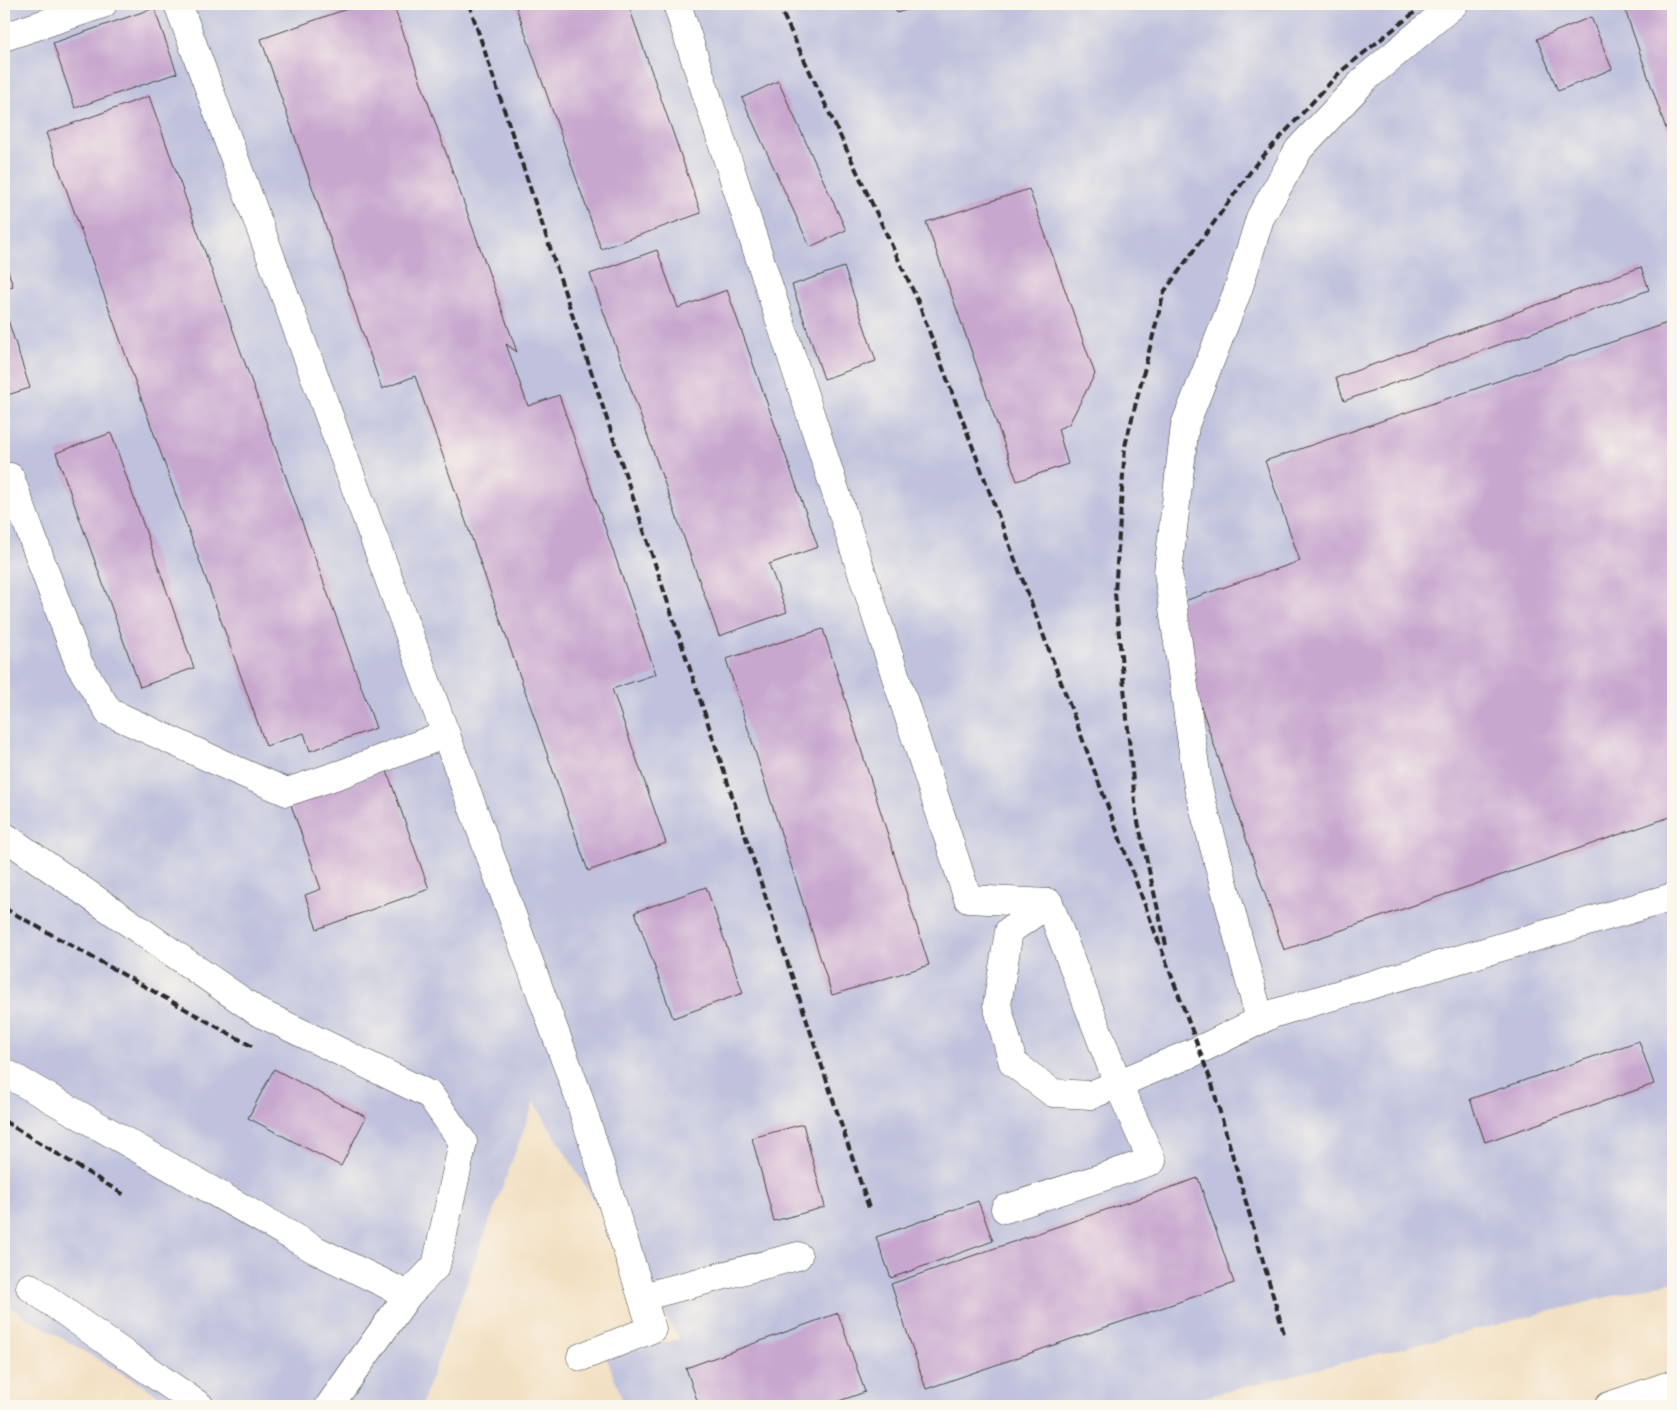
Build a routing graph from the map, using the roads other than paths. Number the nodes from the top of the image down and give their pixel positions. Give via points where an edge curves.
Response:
1 (103, 4) edge
2 (178, 4) edge
3 (677, 4) edge
4 (1454, 4) edge
5 (4, 37) edge
6 (10, 477) dead end
7 (446, 734) junction
8 (4, 836) edge
9 (1673, 897) edge
10 (1049, 903) junction
11 (1260, 1020) junction
12 (4, 1072) edge
13 (1118, 1084) junction
14 (1005, 1209) dead end
15 (798, 1256) dead end
16 (30, 1287) dead end
17 (408, 1295) junction
18 (642, 1297) junction
19 (581, 1357) dead end
20 (1673, 1384) edge
21 (200, 1406) edge
22 (329, 1406) edge
23 (1609, 1406) edge

1 - 5 street
2 - 7 street
3 - 10 street via 968,898
4 - 11 street via 1366,78 1299,149 1260,218 1238,290 1185,425 1168,572 1198,787
6 - 7 street via 80,664 109,712 287,792
7 - 18 street via 578,1095
8 - 17 street via 258,1012 430,1095 463,1142 436,1266
9 - 11 street
10 - 13 street
10 - 13 street via 1010,931 997,1005 1013,1064 1053,1093 1091,1095
11 - 13 street
12 - 17 street via 316,1250
13 - 14 street via 1152,1161
15 - 18 street
16 - 21 street
17 - 22 street
18 - 19 street via 652,1329
20 - 23 street

